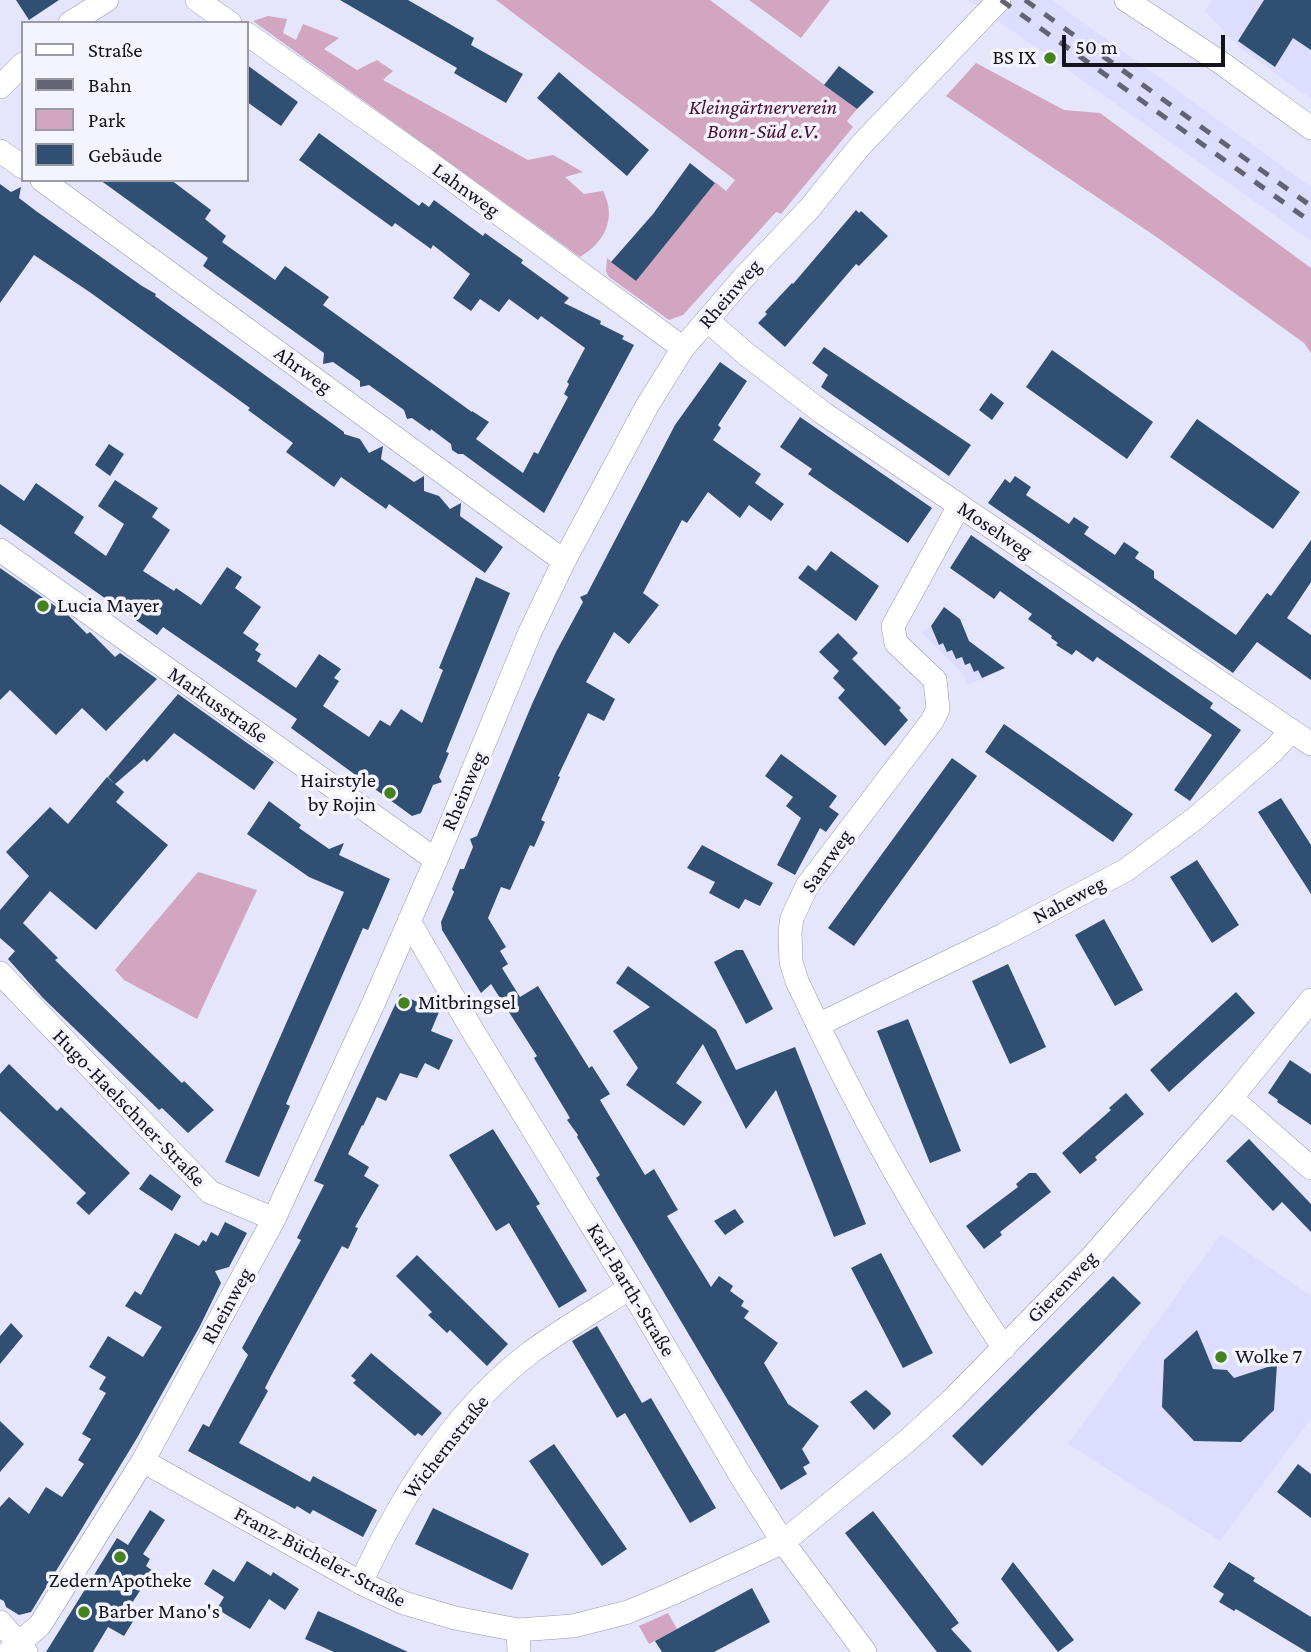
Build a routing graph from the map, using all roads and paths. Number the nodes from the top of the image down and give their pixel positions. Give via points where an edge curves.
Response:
1 (107, 0) edge
2 (197, 0) edge
3 (999, 0) edge
4 (1126, 0) edge
5 (74, 21) edge
6 (227, 21) edge
7 (248, 35) edge
8 (21, 66) edge
9 (0, 88) edge
10 (1311, 128) edge
11 (0, 151) edge
12 (21, 166) edge
13 (45, 182) edge
14 (707, 320) junction
15 (683, 348) junction
16 (959, 506) junction
17 (0, 550) edge
18 (564, 561) junction
19 (1291, 731) junction
20 (1311, 744) edge
21 (436, 860) junction
22 (409, 921) junction
23 (0, 974) edge
24 (1311, 1000) edge
25 (817, 1025) junction
26 (1231, 1098) junction
27 (1311, 1168) edge
28 (274, 1219) junction
29 (630, 1288) junction
30 (1004, 1348) junction
31 (143, 1461) junction
32 (783, 1542) junction
33 (361, 1583) junction
34 (0, 1622) edge
35 (519, 1641) edge
36 (18, 1650) edge
37 (865, 1652) edge

1 - 5 street
2 - 6 street
3 - 14 street, Rheinweg via 860,146
4 - 10 street
7 - 15 street, Lahnweg
8 - 9 street
11 - 12 street
13 - 18 street, Ahrweg
14 - 15 street, Rheinweg
14 - 16 street, Moselweg via 823,413
15 - 18 street, Rheinweg
16 - 19 street, Moselweg
16 - 25 street, Saarweg via 892,626 896,643 935,680 938,709 807,886 792,918 791,962
17 - 21 street, Markusstraße
18 - 21 street, Rheinweg
19 - 20 street
19 - 25 street, Naheweg via 1197,817 1126,870 1003,936
21 - 22 street, Rheinweg
22 - 28 street, Rheinweg
22 - 29 street, Karl-Barth-Straße
23 - 28 street, Hugo-Haelschner-Straße via 210,1192
24 - 26 street, Gierenweg
25 - 30 street, Saarweg via 907,1190
26 - 27 street
26 - 30 street, Gierenweg via 1090,1259
28 - 31 street, Rheinweg
29 - 32 street, Karl-Barth-Straße
29 - 33 street, Wichernstraße via 529,1354 479,1400 403,1502
30 - 32 street, Gierenweg via 907,1441
31 - 33 street, Franz-Bücheler-Straße
31 - 36 street, Rheinweg via 40,1625
32 - 35 street, Franz-Bücheler-Straße via 628,1612
32 - 37 street, Karl-Barth-Straße
33 - 35 street, Franz-Bücheler-Straße via 404,1603
34 - 36 street

